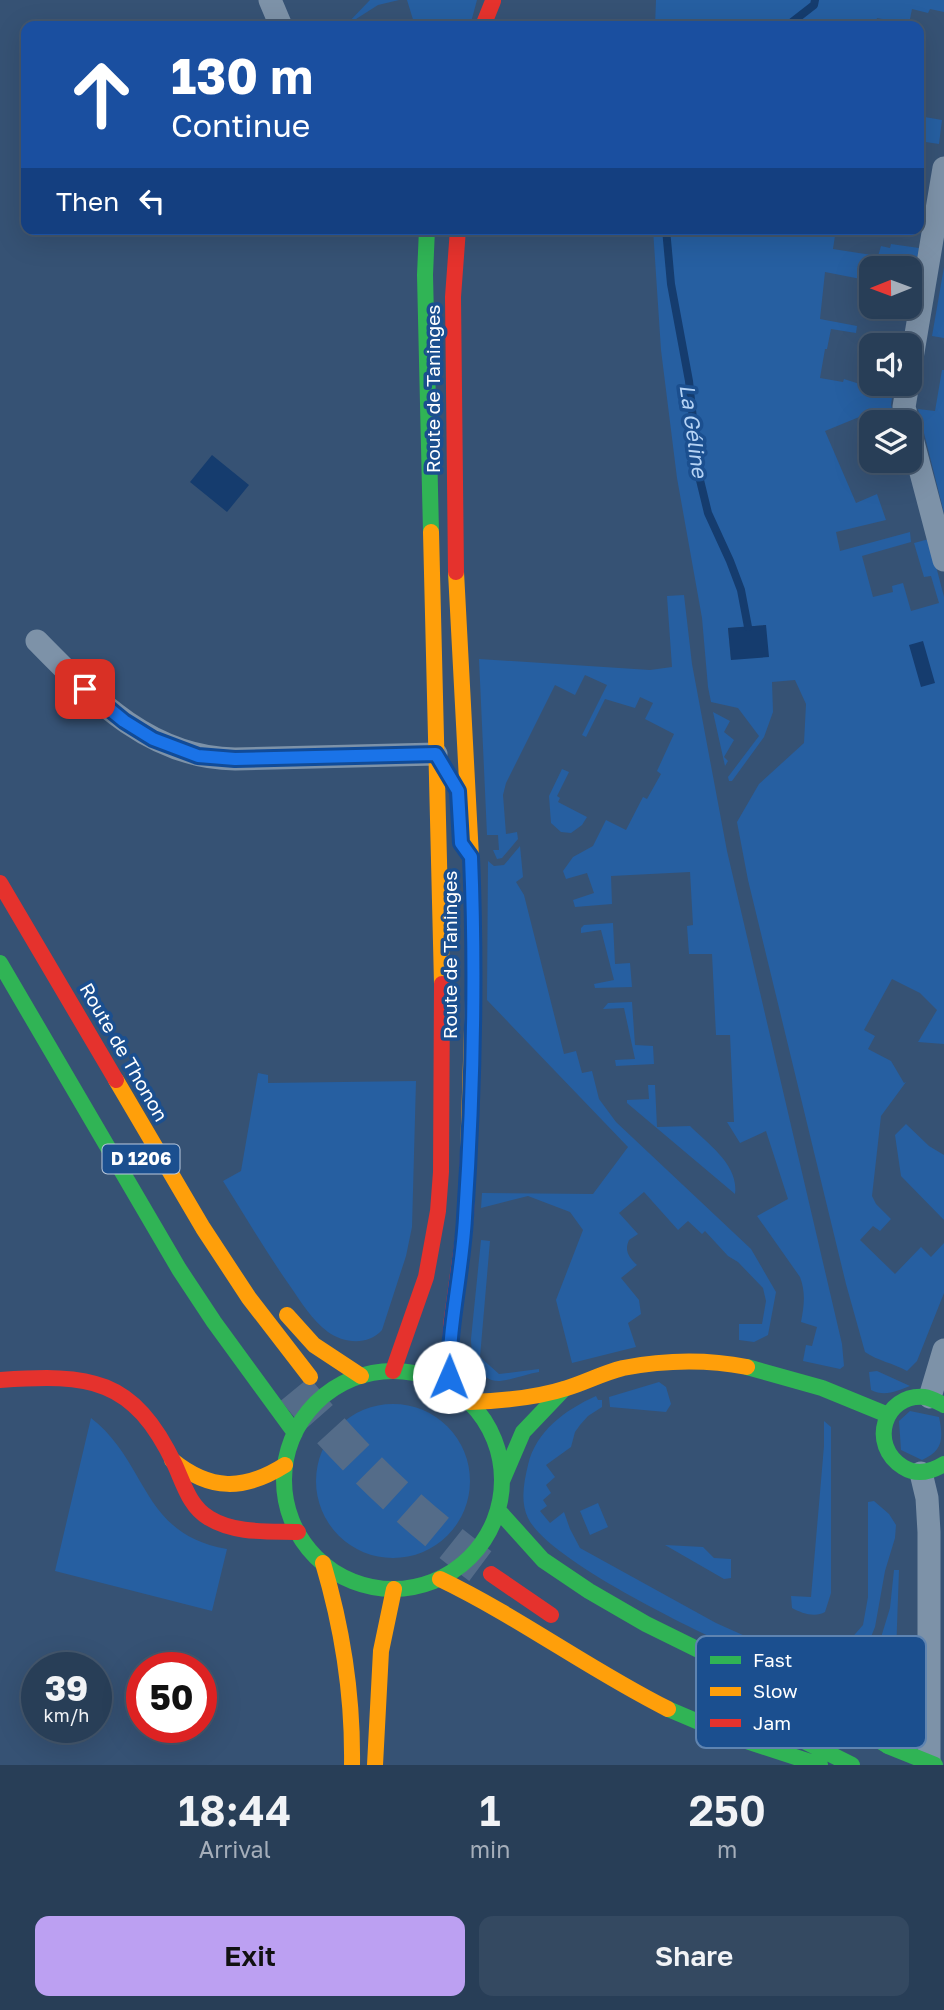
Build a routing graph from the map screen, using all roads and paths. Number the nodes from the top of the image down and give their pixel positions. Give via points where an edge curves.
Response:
1 (270, 0) edge
2 (493, 0) edge
3 (279, 21) edge
4 (485, 21) edge
5 (491, 21) edge
6 (944, 169) edge
7 (445, 235) edge
8 (457, 235) edge
9 (426, 239) edge
10 (916, 333) edge
11 (453, 370) junction
12 (921, 473) edge
13 (944, 560) edge
14 (37, 641) dead end
15 (436, 754) junction
16 (471, 857) junction
17 (0, 883) edge
18 (43, 957) junction
19 (0, 963) edge
20 (99, 1020) dead end
21 (277, 1302) dead end
22 (944, 1350) edge
23 (393, 1371) junction
24 (361, 1376) junction
25 (310, 1377) tunnel mouth
26 (0, 1380) edge
27 (449, 1387) junction
28 (564, 1389) junction
29 (937, 1401) edge
30 (470, 1402) junction
31 (888, 1415) junction
32 (295, 1433) junction
33 (173, 1460) junction
34 (285, 1465) junction
35 (944, 1465) edge
36 (921, 1473) junction
37 (502, 1480) junction
38 (498, 1510) junction
39 (298, 1532) junction
40 (323, 1563) junction
41 (491, 1574) tunnel mouth
42 (440, 1579) junction
43 (394, 1589) junction
44 (566, 1624) dead end
45 (696, 1649) edge
46 (696, 1720) edge
47 (767, 1748) edge
48 (819, 1748) edge
49 (893, 1748) edge
50 (352, 1765) edge
51 (375, 1765) edge
52 (820, 1765) edge
53 (852, 1765) edge
54 (929, 1765) edge
55 (935, 1765) edge

1 - 3 street
2 - 4 main road
2 - 5 main road
6 - 10 street
7 - 11 street via 442,344
8 - 11 main road, Route de Taninges
9 - 15 main road, Route de Taninges
11 - 16 main road, Route de Taninges via 456,577
12 - 13 street
14 - 15 street via 124,721 186,753 222,759
15 - 16 main road via 458,791 461,843
15 - 23 main road, Route de Taninges via 442,967 439,1211 426,1277
16 - 27 main road, Route de Taninges via 474,967 466,1215 451,1325
17 - 18 main road, Route de Thonon / D 1206
18 - 20 main road
18 - 25 main road, Route de Thonon / D 1206 via 218,1253
19 - 32 main road via 179,1269
21 - 24 main road via 314,1345
22 - 29 street
23 - 24 main road
23 - 27 main road via 422,1375
24 - 32 main road via 316,1404
26 - 33 main road via 66,1376 112,1387 139,1407
27 - 30 main road
28 - 30 main road
28 - 31 main road via 642,1365 717,1361 787,1375
28 - 37 main road via 523,1432
29 - 31 main road via 910,1398
30 - 37 main road via 490,1430
31 - 36 main road via 882,1433 887,1452 901,1467
32 - 34 main road
33 - 34 main road via 198,1479 228,1486 266,1478
33 - 39 main road via 191,1502 206,1517 227,1527
34 - 39 main road via 287,1500
35 - 36 main road
36 - 54 street via 929,1532
37 - 38 main road
38 - 42 main road via 482,1544
38 - 45 main road via 543,1560 589,1591
39 - 40 main road
40 - 43 main road via 356,1583
40 - 50 main road via 346,1650
41 - 44 main road
42 - 43 main road
42 - 46 main road via 470,1592 599,1672
43 - 51 main road via 381,1651
47 - 52 main road
48 - 53 main road
49 - 55 main road, bridge

